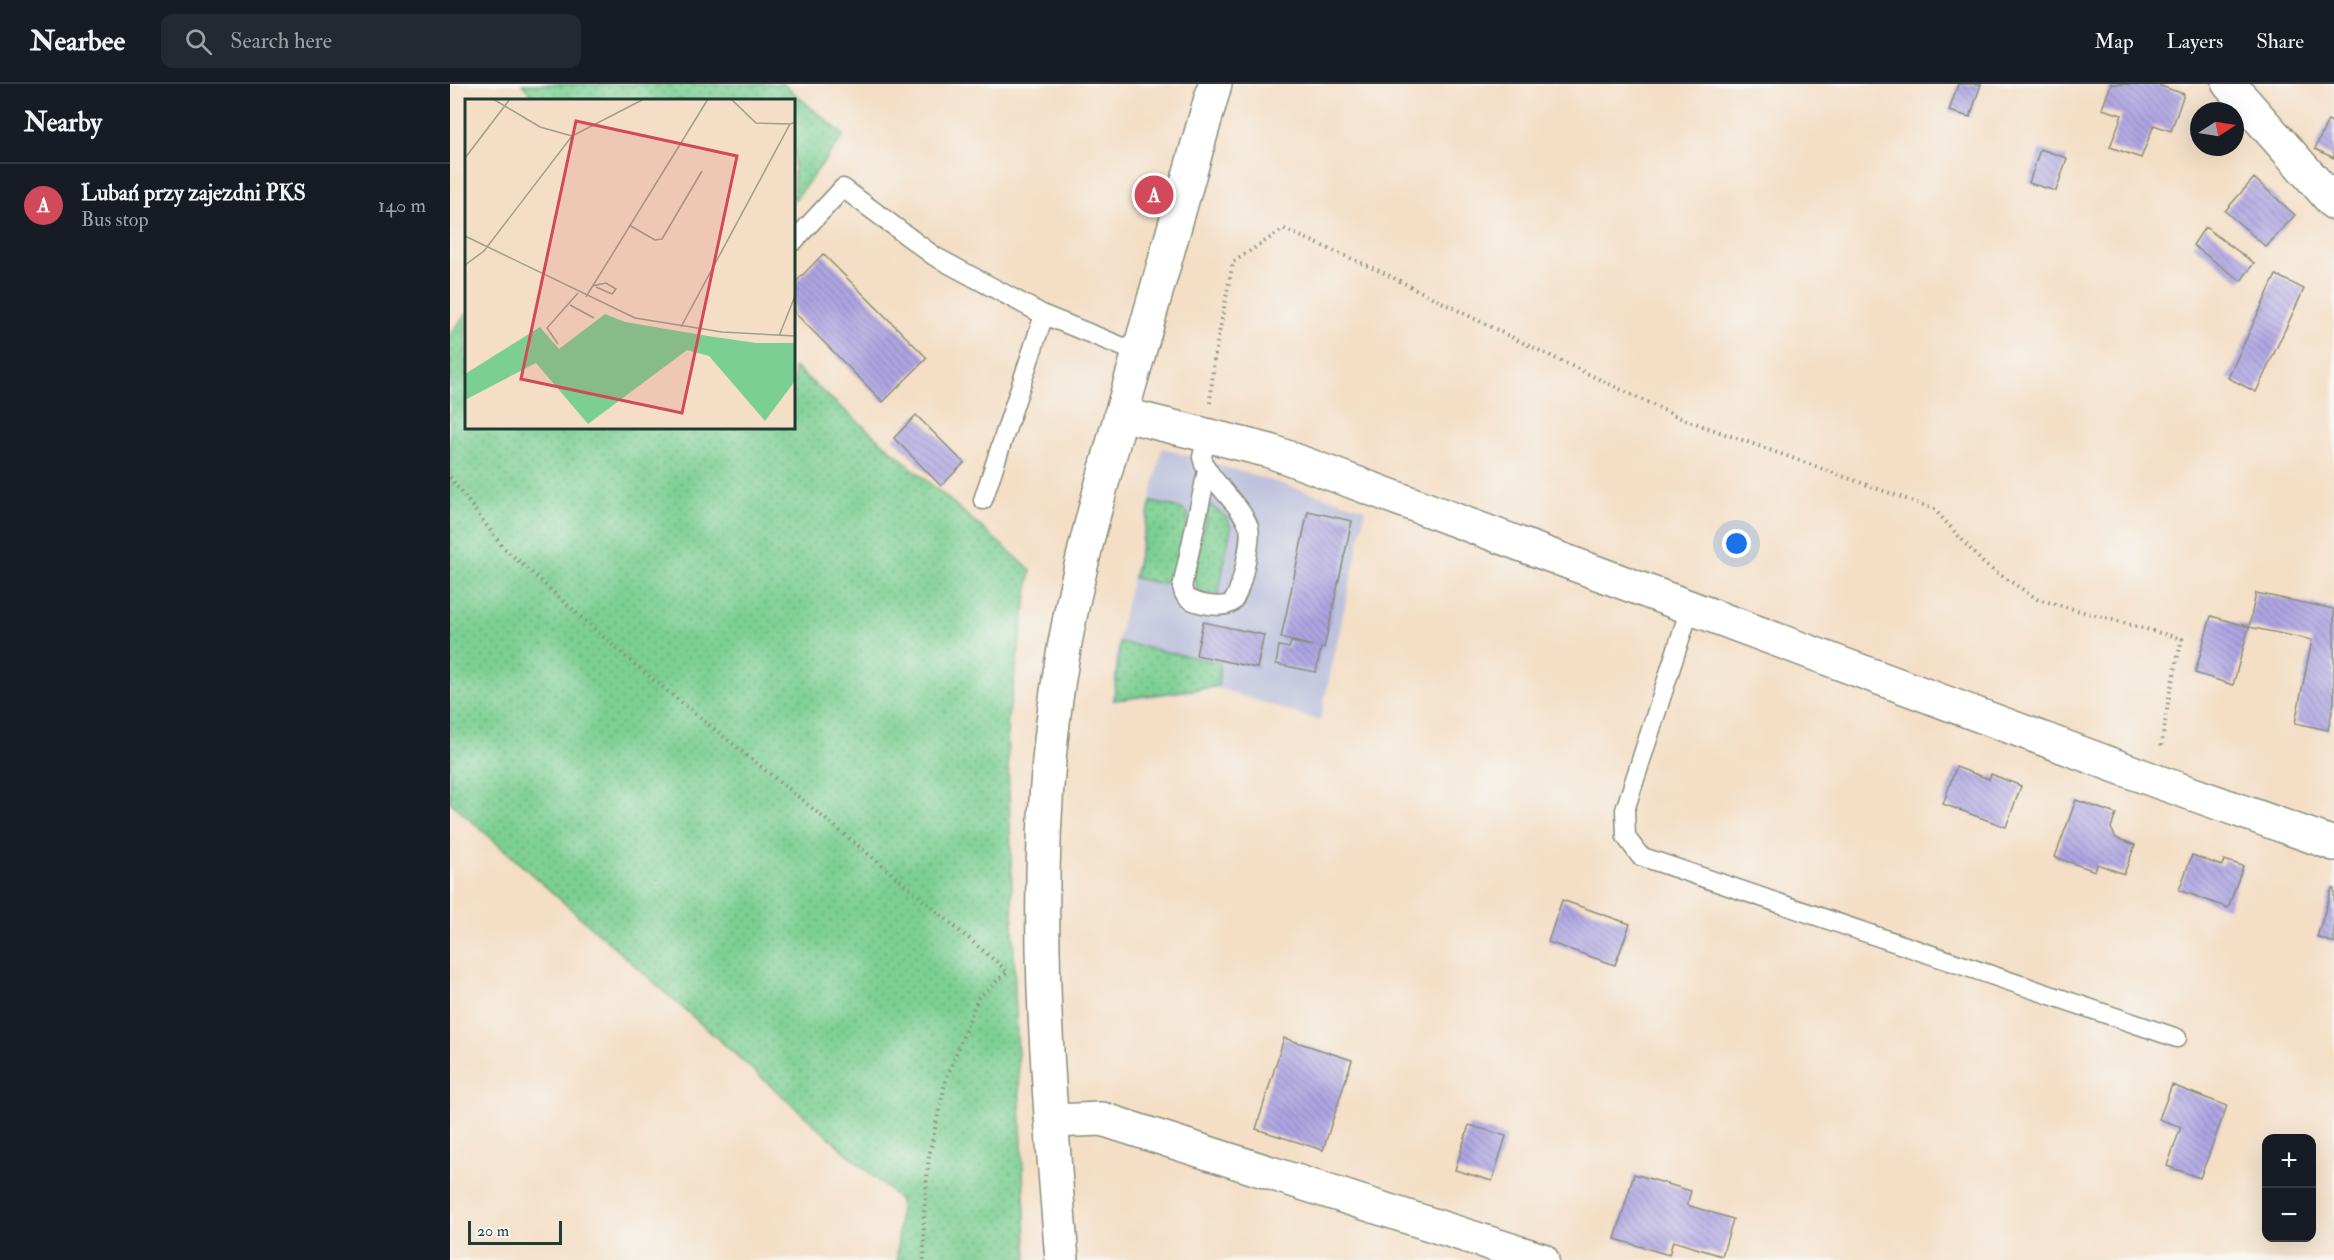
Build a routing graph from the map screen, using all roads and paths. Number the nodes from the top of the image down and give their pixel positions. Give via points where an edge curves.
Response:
1 (1215, 84) edge
2 (2229, 84) edge
3 (2334, 203) edge
4 (795, 240) edge
5 (1044, 315) junction
6 (1138, 353) junction
7 (1121, 414) junction
8 (1207, 436) junction
9 (1208, 471) junction
10 (450, 477) edge
11 (983, 500) dead end
12 (1690, 608) junction
13 (2156, 781) junction
14 (2334, 844) edge
15 (1043, 968) junction
16 (1007, 971) junction
17 (2177, 1038) dead end
18 (1052, 1121) junction
19 (924, 1260) edge
20 (1062, 1260) edge
21 (1542, 1260) edge

1 - 6 street
2 - 3 street
4 - 5 lane via 843,188 934,256
5 - 6 lane
5 - 11 lane
6 - 7 street
7 - 8 street
7 - 15 street via 1071,608 1059,679 1045,821
8 - 9 lane via 1202,457
8 - 12 street via 1270,451
8 - 13 path via 1214,359 1233,262 1284,229 1384,273 1678,417 1934,509 1984,564 2037,598 2182,639
9 - 9 lane via 1249,529 1239,588 1233,602 1222,607 1190,600 1182,587
10 - 16 path via 502,546 628,659
12 - 13 street
12 - 17 lane via 1625,810 1626,837 1640,856
13 - 14 street
15 - 16 path
15 - 18 street
16 - 19 path via 978,998 945,1079 929,1156
18 - 20 street
18 - 21 street via 1102,1119

